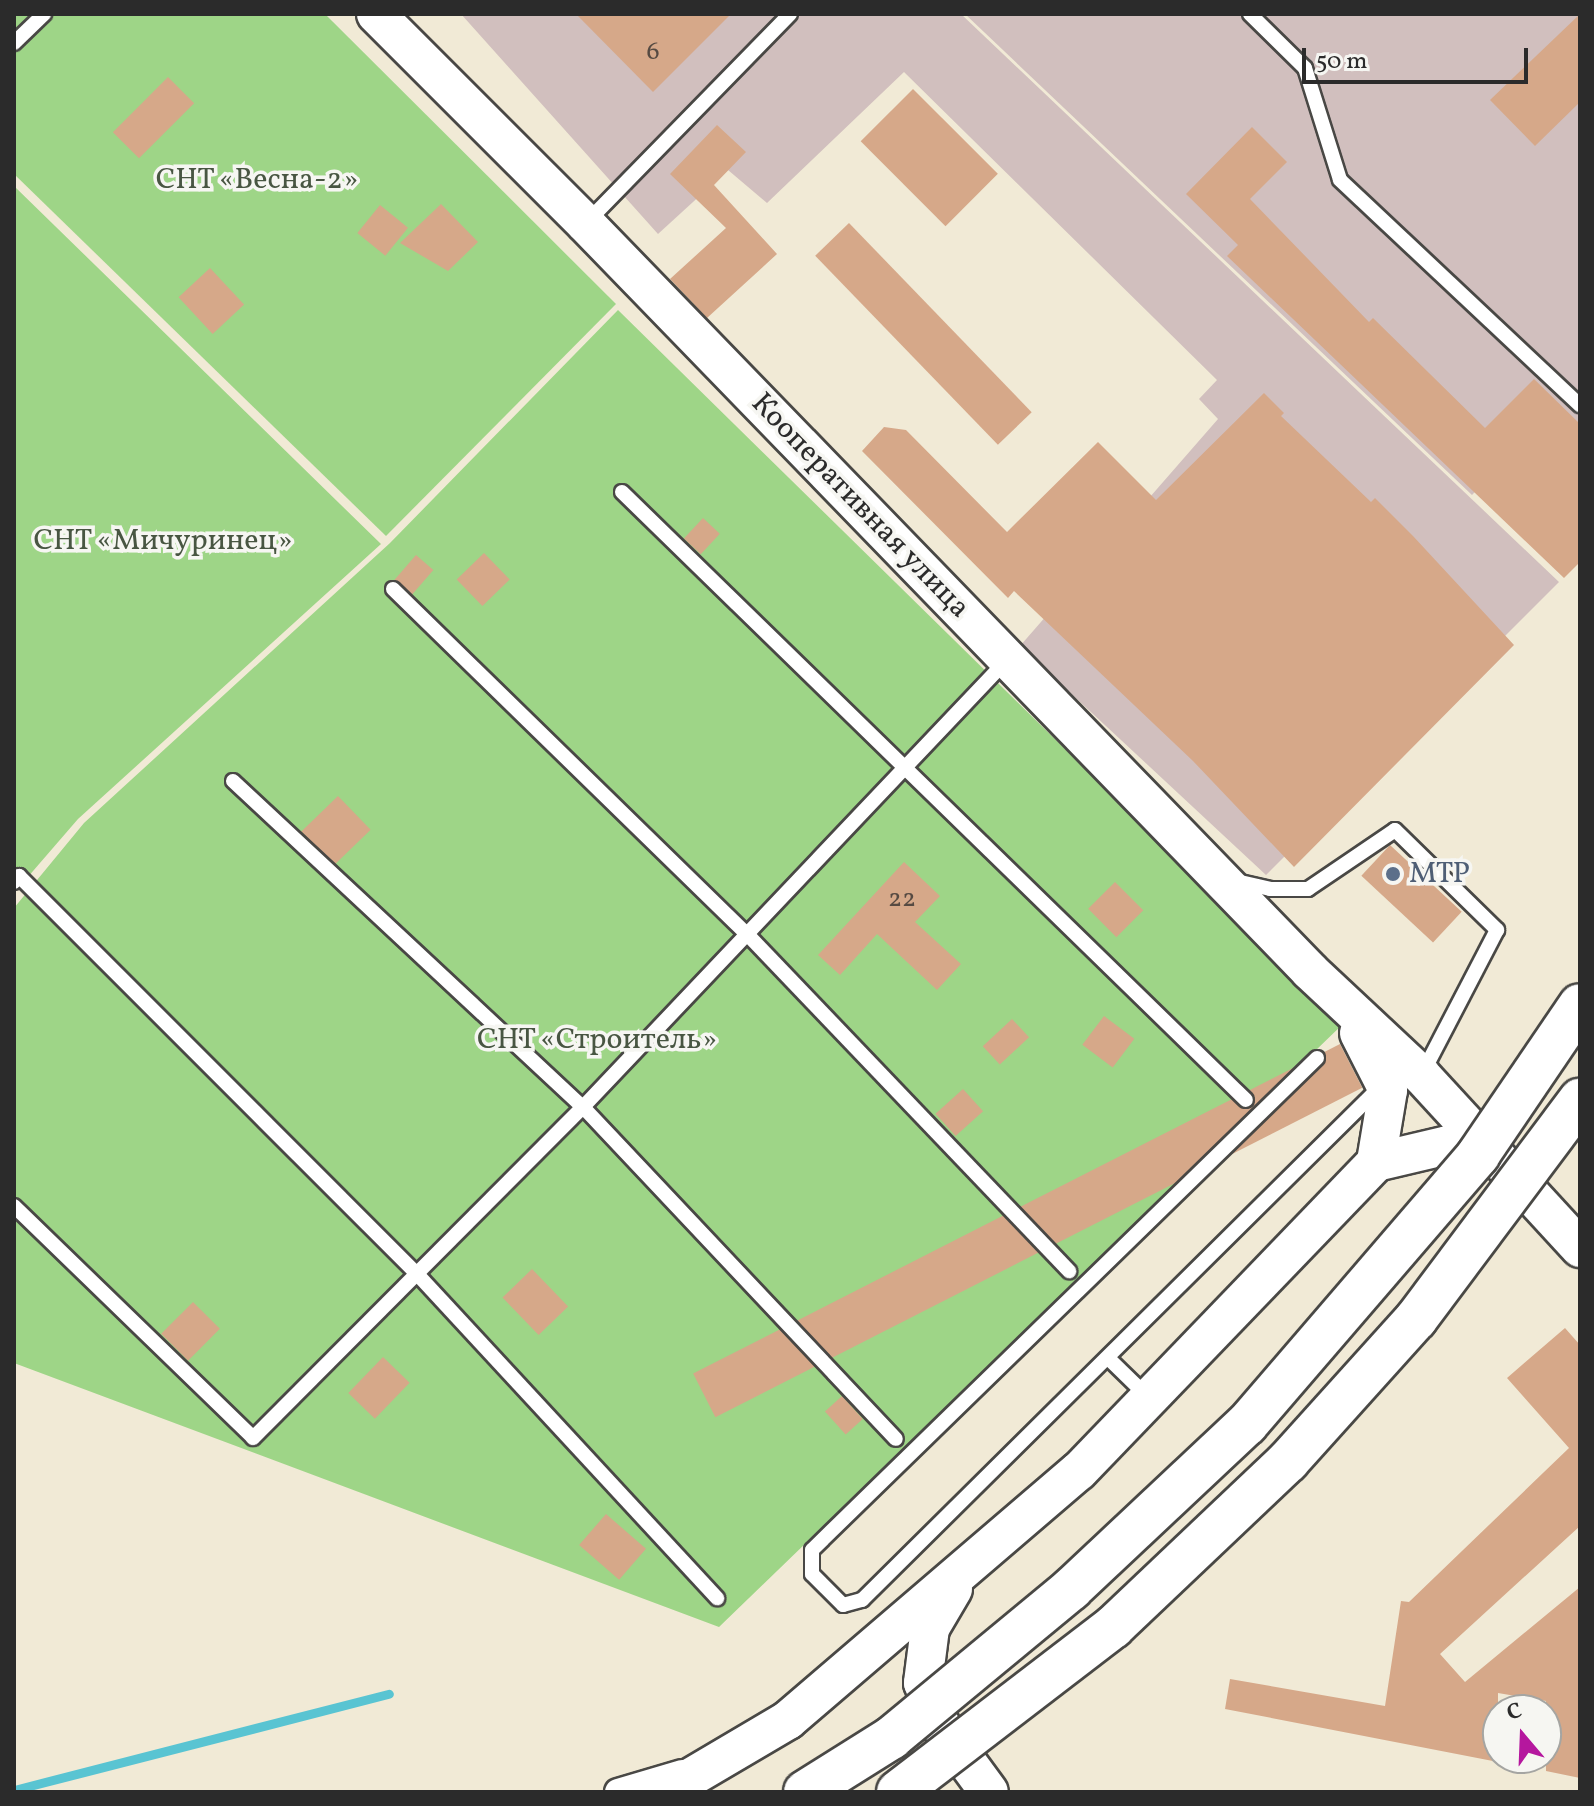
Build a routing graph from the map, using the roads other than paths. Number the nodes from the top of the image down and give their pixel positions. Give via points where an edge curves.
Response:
1 (44, 14) edge
2 (376, 14) edge
3 (790, 14) edge
4 (1250, 14) edge
5 (14, 43) edge
6 (585, 223) junction
7 (1580, 405) edge
8 (622, 492) dead end
9 (393, 589) dead end
10 (1009, 658) junction
11 (907, 766) junction
12 (233, 781) dead end
13 (1217, 876) junction
14 (14, 882) edge
15 (746, 933) junction
16 (1340, 1002) junction
17 (1580, 1005) edge
18 (1317, 1058) dead end
19 (1421, 1075) junction
20 (1372, 1095) dead end
21 (1246, 1100) dead end
22 (1580, 1100) edge
23 (583, 1107) junction
24 (1494, 1151) junction
25 (1376, 1162) junction
26 (14, 1206) edge
27 (1580, 1248) edge
28 (1069, 1271) dead end
29 (417, 1274) junction
30 (1108, 1358) junction
31 (1150, 1398) junction
32 (896, 1439) dead end
33 (964, 1569) junction
34 (717, 1598) dead end
35 (716, 1763) junction
36 (618, 1792) edge
37 (666, 1792) edge
38 (805, 1792) edge
39 (898, 1792) edge
40 (989, 1792) edge

1 - 5 lane
2 - 6 main road, Кооперативная улица
3 - 6 lane
4 - 7 lane via 1305,68 1340,180
6 - 10 main road, Кооперативная улица
8 - 11 lane
9 - 15 lane
10 - 11 lane
10 - 13 main road, Кооперативная улица
11 - 15 lane
11 - 21 lane
12 - 23 lane
13 - 16 main road, Кооперативная улица
13 - 19 lane via 1270,889 1308,889 1395,830 1497,930
14 - 29 lane via 19,876
15 - 23 lane
15 - 28 lane
16 - 19 main road
16 - 25 main road via 1388,1090
17 - 38 main road, bridge via 1478,1155 1247,1424 1047,1609 891,1738
18 - 30 lane via 812,1550 812,1574 843,1605 862,1600
19 - 24 main road
20 - 30 lane
22 - 39 main road, bridge via 1416,1319 1288,1461 1113,1627
23 - 29 lane
23 - 32 lane
24 - 25 main road via 1448,1145
24 - 27 main road
25 - 31 main road
26 - 29 lane via 253,1438
29 - 34 lane
30 - 31 lane
31 - 33 main road via 1079,1471
33 - 35 main road via 788,1720
33 - 40 main road via 930,1628 923,1683 942,1728
35 - 36 street
35 - 37 main road

